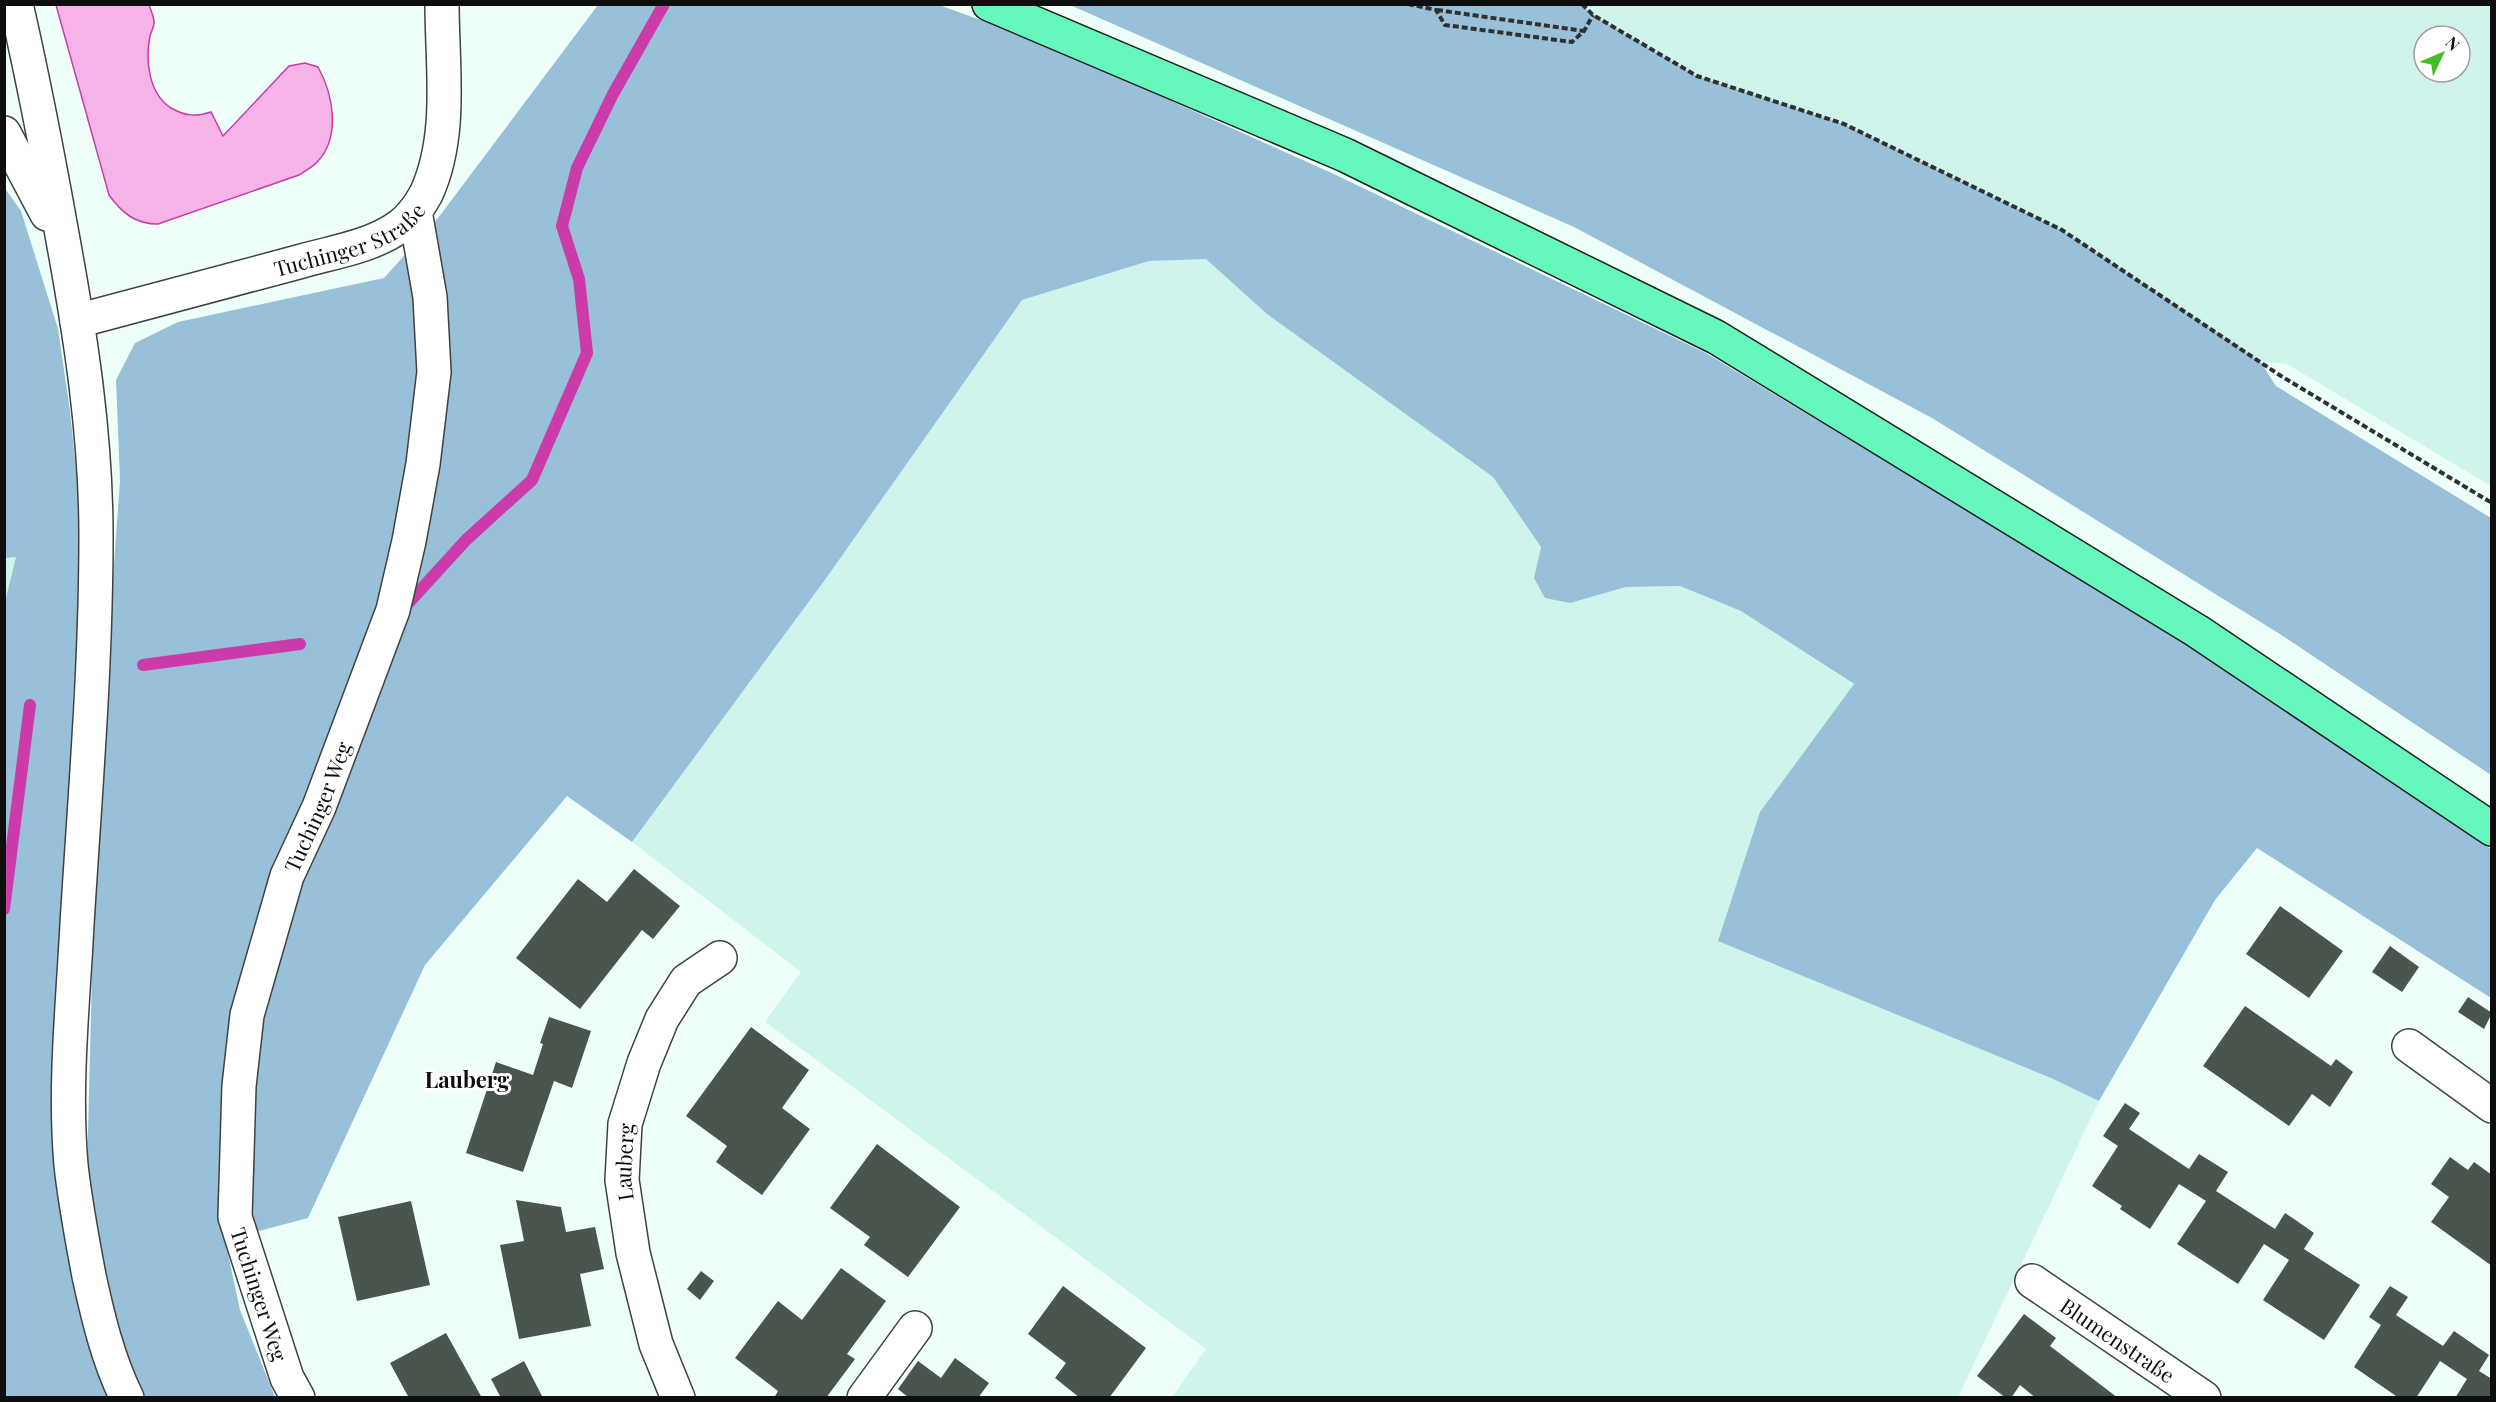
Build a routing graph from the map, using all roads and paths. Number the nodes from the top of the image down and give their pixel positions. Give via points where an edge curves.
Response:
1 (16, 4) edge
2 (442, 4) edge
3 (989, 4) edge
4 (1408, 4) edge
5 (1582, 4) edge
6 (1436, 10) junction
7 (1593, 15) junction
8 (1584, 31) junction
9 (4, 133) edge
10 (415, 211) junction
11 (68, 265) junction
12 (77, 321) junction
13 (2492, 503) edge
14 (2492, 829) edge
15 (720, 958) dead end
16 (2409, 1046) dead end
17 (2492, 1107) edge
18 (2032, 1281) dead end
19 (915, 1328) dead end
20 (672, 1395) edge
21 (127, 1398) edge
22 (298, 1398) edge
23 (864, 1398) edge
24 (2204, 1398) edge

1 - 11 street
2 - 10 street, Tuchinger Straße via 440,146 432,178
3 - 14 main road via 1346,155 1716,337 2197,631
4 - 6 path
5 - 7 path
6 - 8 path
6 - 8 path via 1445,25 1456,27 1572,42
7 - 8 path
7 - 13 path via 1697,76 1844,124 2062,230 2281,376
9 - 11 street via 37,190
10 - 12 street, Tuchinger Straße via 400,226 356,246
10 - 22 street, Tuchinger Weg via 430,297 434,372 423,464 408,541 393,610 319,807 287,876 247,1015 239,1086 235,1217 287,1378
11 - 12 street
12 - 21 street via 89,414 96,534 69,1087 71,1162 98,1316
15 - 20 street, Lauberg via 686,981 662,1019 625,1124 622,1180 633,1253
16 - 17 street
18 - 24 street, Blumenstraße
19 - 23 street

